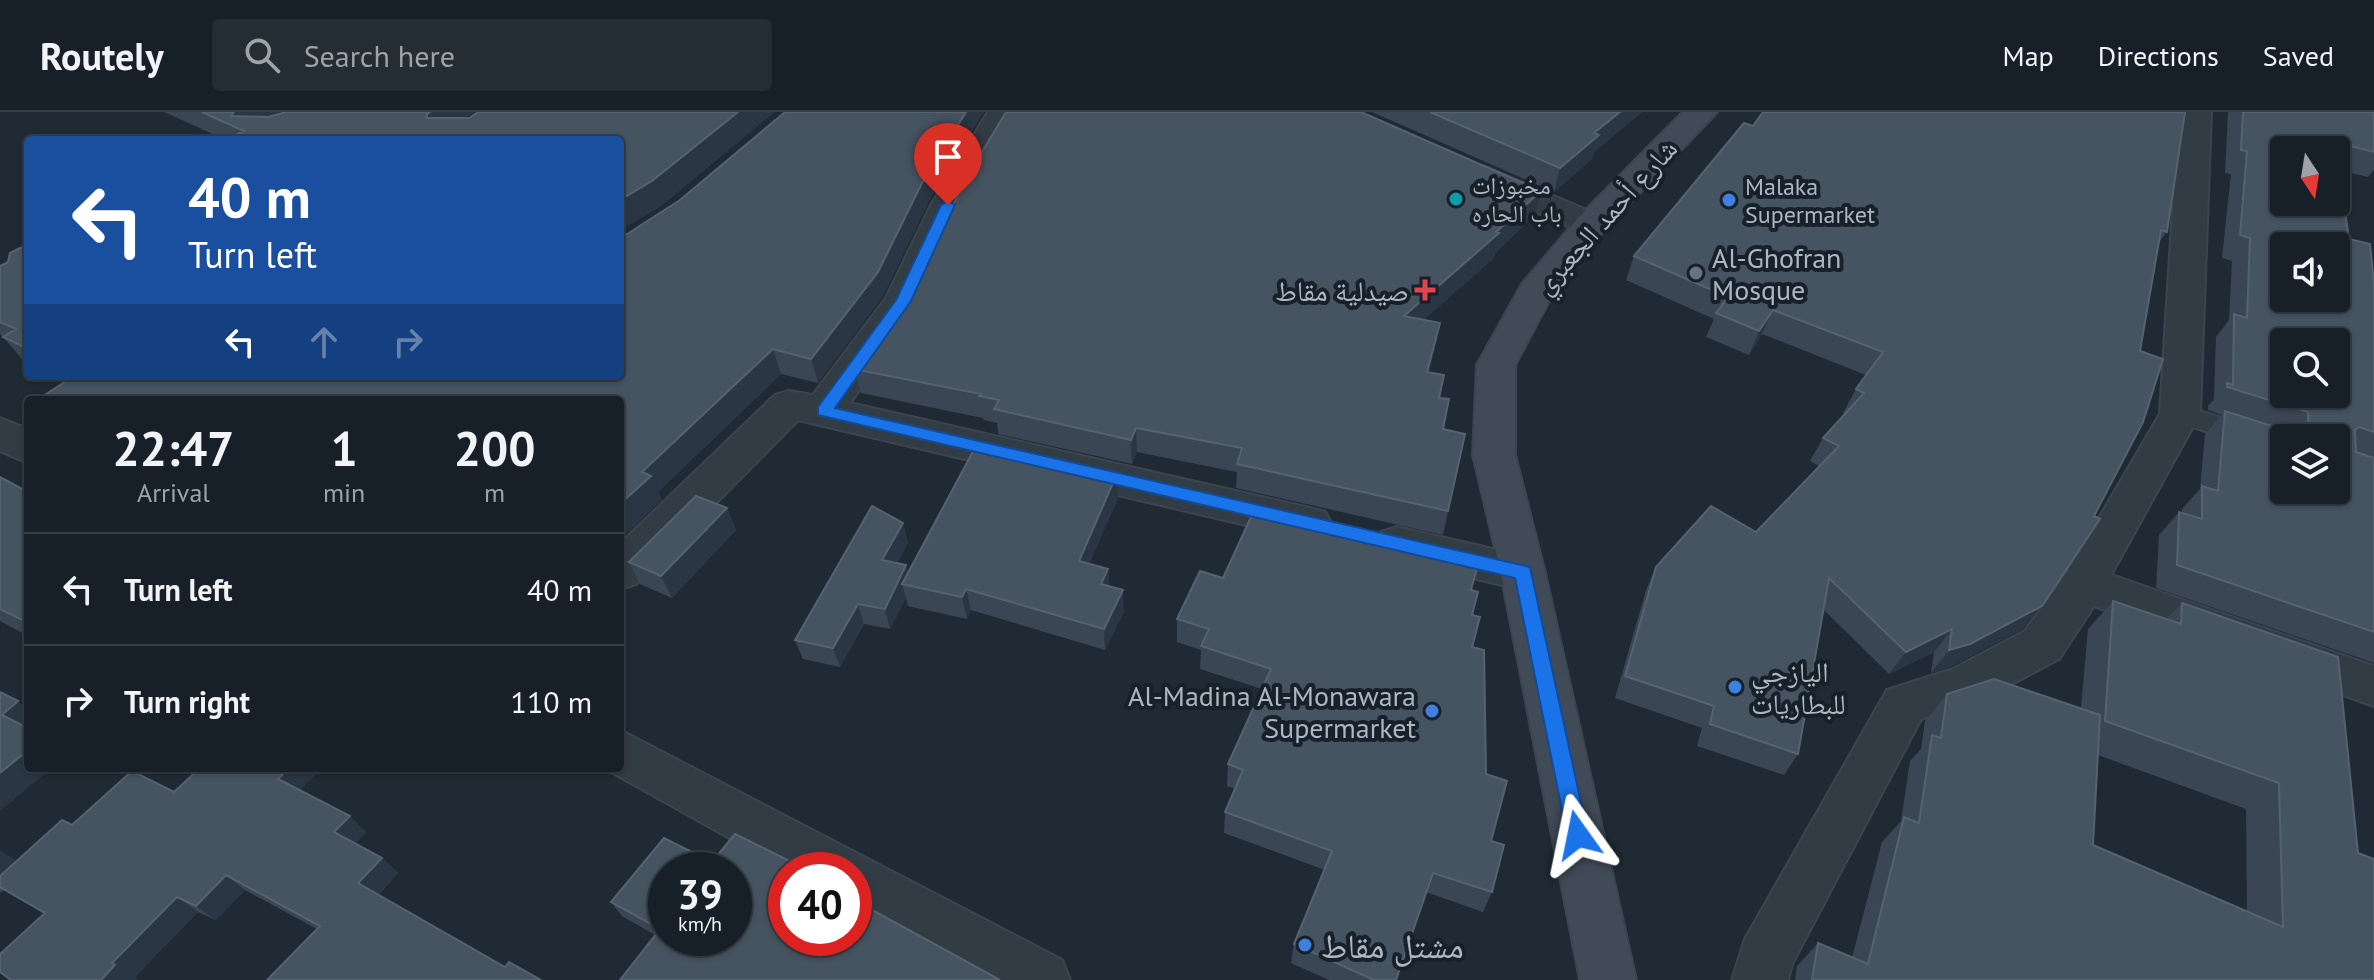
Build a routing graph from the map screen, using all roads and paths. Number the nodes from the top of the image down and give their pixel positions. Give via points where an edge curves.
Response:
1 (1004, 112) edge
2 (2195, 112) edge
3 (1696, 113) edge
4 (1451, 162) edge
5 (1591, 224) junction
6 (823, 411) junction
7 (2180, 414) junction
8 (2270, 443) edge
9 (624, 568) edge
10 (1523, 573) junction
11 (2084, 584) junction
12 (2374, 686) edge
13 (624, 754) edge
14 (804, 852) edge
15 (872, 889) edge
16 (1042, 980) edge
17 (1608, 980) edge
18 (1760, 980) edge

1 - 6 street via 948,205 903,301
2 - 7 street
3 - 5 street, شارع أحمد الجعبري
4 - 5 street
5 - 10 street, شارع أحمد الجعبري via 1535,292 1496,365 1494,455
6 - 9 street via 789,405
6 - 10 street
7 - 8 lane
7 - 11 street
10 - 17 street, شارع أحمد الجعبري
11 - 12 street
11 - 18 street via 2042,645 1966,685 1904,704 1765,958
13 - 14 street
15 - 16 street

